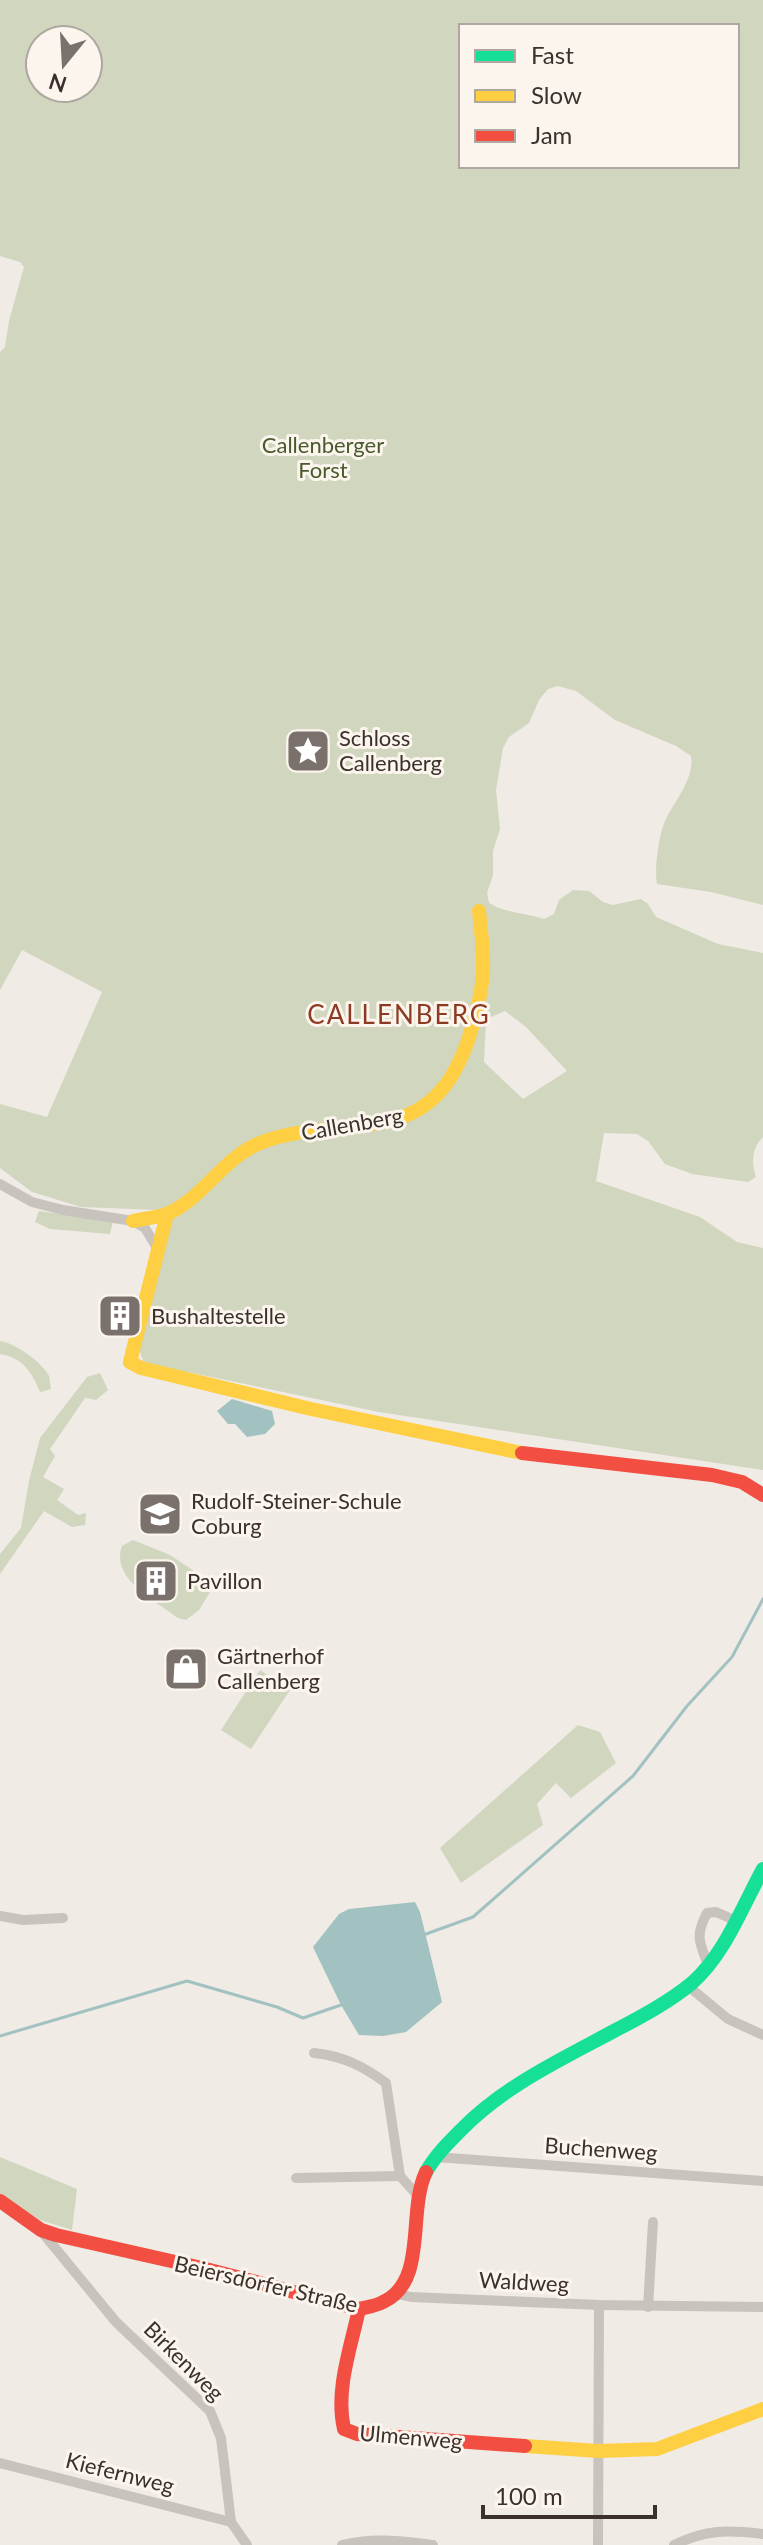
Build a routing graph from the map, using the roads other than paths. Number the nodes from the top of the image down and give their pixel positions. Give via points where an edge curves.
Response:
1 (479, 911) dead end
2 (0, 1184) edge
3 (167, 1214) junction
4 (133, 1221) junction
5 (157, 1248) junction
6 (763, 1495) edge
7 (763, 1869) edge
8 (758, 1887) edge
9 (0, 1916) edge
10 (63, 1918) dead end
11 (734, 1920) junction
12 (708, 1965) junction
13 (688, 1986) junction
14 (763, 2035) edge
15 (314, 2053) dead end
16 (436, 2157) junction
17 (400, 2176) junction
18 (296, 2178) dead end
19 (763, 2181) edge
20 (418, 2196) junction
21 (0, 2201) edge
22 (653, 2222) dead end
23 (41, 2230) junction
24 (398, 2294) junction
25 (599, 2305) junction
26 (648, 2307) junction
27 (763, 2307) edge
28 (359, 2309) junction
29 (763, 2409) edge
30 (599, 2451) junction
31 (0, 2463) edge
32 (231, 2522) junction
33 (763, 2534) edge
34 (247, 2545) edge
35 (342, 2545) edge
36 (433, 2545) edge
37 (598, 2545) edge
38 (674, 2545) edge

1 - 3 street, Callenberg via 480,1000 464,1059 435,1100 414,1114 388,1121 257,1144
2 - 4 street via 32,1202
3 - 4 street
3 - 5 street
4 - 5 street via 145,1228
5 - 6 street via 130,1362 141,1368 532,1455 712,1475 742,1482
7 - 8 street
8 - 11 street
9 - 10 street
11 - 12 street
11 - 12 street via 707,1913 698,1936
12 - 13 street
13 - 14 street via 728,2019
13 - 16 street via 503,2095
15 - 17 street via 337,2056 386,2083
16 - 19 street, Buchenweg
16 - 20 street
17 - 18 street
17 - 20 street
20 - 24 street via 413,2261
21 - 23 street, Beiersdorfer Straße
22 - 26 street
23 - 28 street, Beiersdorfer Straße
23 - 32 street, Birkenweg via 116,2322 210,2411 221,2438
24 - 25 street, Waldweg
24 - 28 street, Beiersdorfer Straße
25 - 26 street, Waldweg
25 - 30 street
26 - 27 street, Waldweg
28 - 30 street, Ulmenweg via 343,2390 344,2429
29 - 30 street, Ulmenweg via 657,2449
30 - 37 street
31 - 32 street, Kiefernweg
32 - 34 street, Birkenweg
33 - 38 street via 709,2532
35 - 36 street via 380,2539

